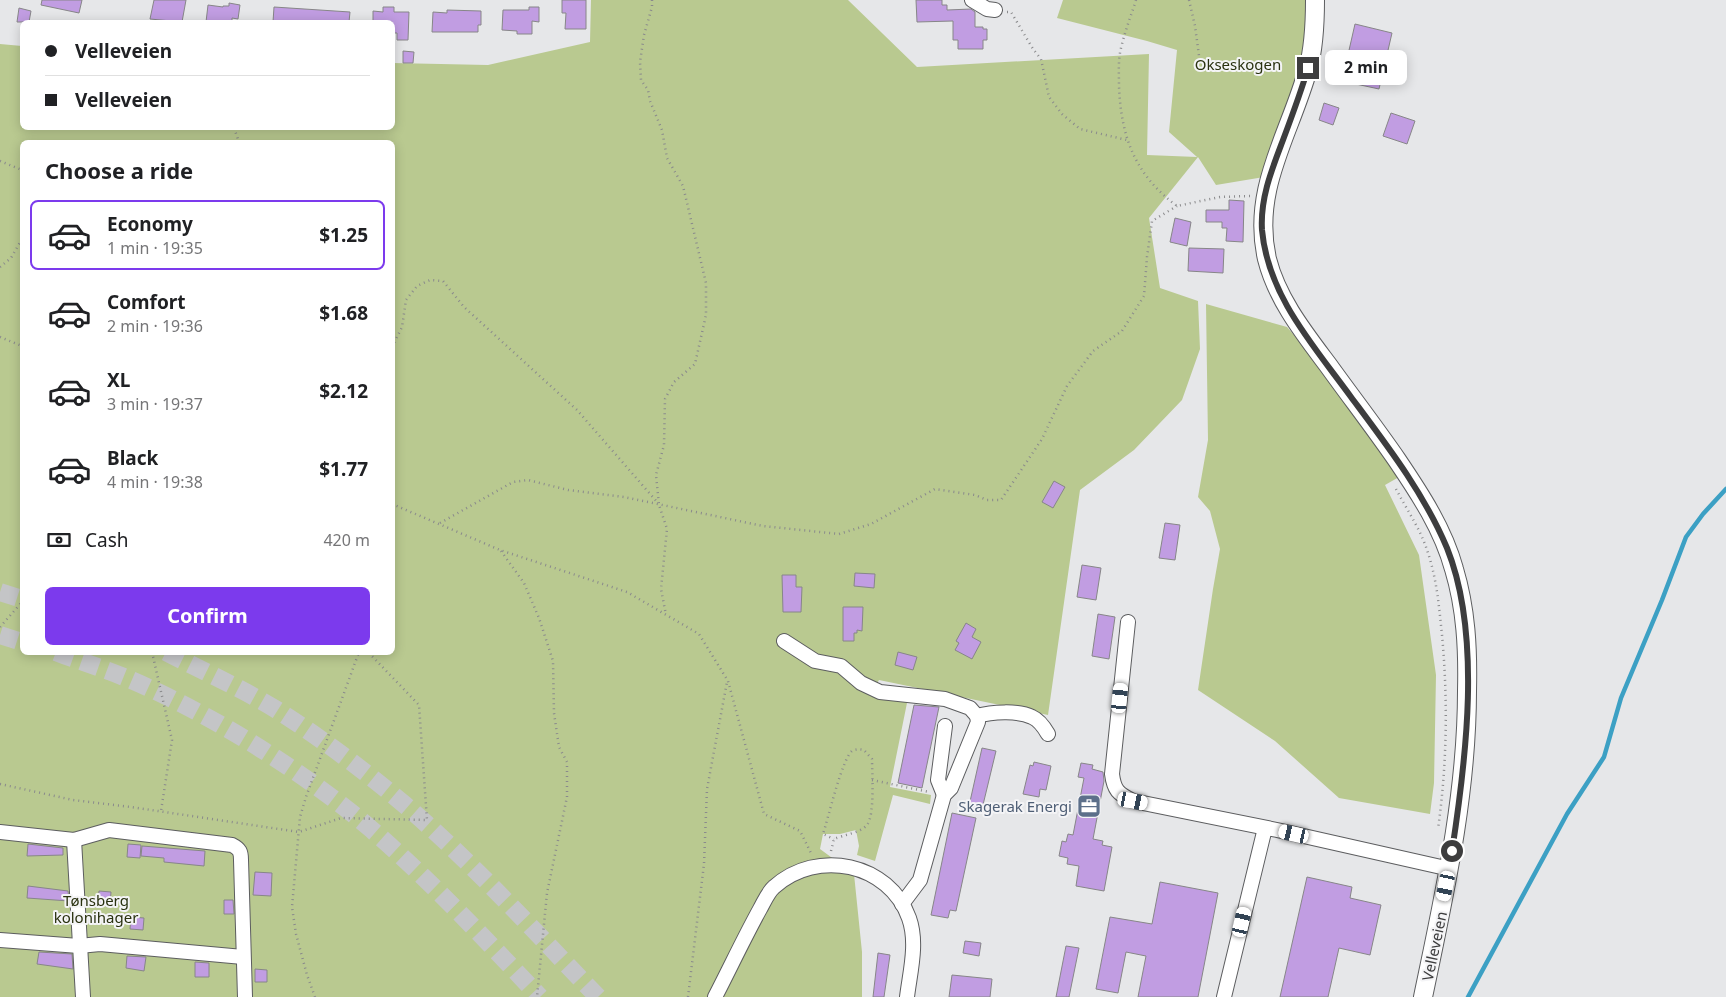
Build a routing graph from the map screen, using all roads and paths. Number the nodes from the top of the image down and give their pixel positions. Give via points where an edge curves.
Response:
1 (652, 0) edge
2 (972, 0) edge
3 (1136, 0) edge
4 (1189, 0) edge
5 (1315, 0) edge
6 (995, 10) joint
7 (1200, 62) dead end
8 (1127, 140) junction
9 (0, 161) edge
10 (20, 169) edge
11 (1264, 198) junction
12 (1176, 206) junction
13 (20, 242) edge
14 (0, 267) edge
15 (0, 337) edge
16 (395, 341) edge
17 (20, 345) edge
18 (1406, 473) junction
19 (395, 505) edge
20 (659, 505) junction
21 (440, 523) junction
22 (500, 550) junction
23 (20, 604) edge
24 (666, 615) junction
25 (1128, 622) dead end
26 (0, 627) edge
27 (784, 641) dead end
28 (153, 655) edge
29 (358, 655) edge
30 (371, 655) edge
31 (728, 681) junction
32 (977, 716) junction
33 (944, 726) dead end
34 (1048, 734) dead end
35 (872, 780) junction
36 (0, 784) edge
37 (944, 795) junction
38 (161, 811) junction
39 (1265, 828) junction
40 (1438, 830) dead end
41 (0, 832) edge
42 (299, 832) junction
43 (834, 839) junction
44 (74, 840) junction
45 (830, 855) dead end
46 (817, 866) junction
47 (1450, 868) junction
48 (902, 904) junction
49 (0, 940) edge
50 (79, 946) junction
51 (243, 957) junction
52 (83, 997) edge
53 (245, 997) edge
54 (315, 997) edge
55 (537, 997) edge
56 (688, 997) edge
57 (715, 997) edge
58 (907, 997) edge
59 (1224, 997) edge
60 (1423, 997) edge

1 - 20 path via 644,35 642,80 662,130 667,158 684,186 706,284 706,315 695,364 674,382 665,399 664,445 656,475
2 - 6 street
3 - 8 path via 1119,62 1120,106
4 - 7 path
5 - 11 main road, Velleveien via 1314,36 1308,68
6 - 8 path via 1011,12 1041,59 1049,97 1062,114 1080,129
8 - 12 path via 1152,184
9 - 10 path
11 - 12 path via 1234,196
11 - 18 main road, Velleveien via 1264,244 1282,297
12 - 20 path via 1152,221 1144,296 1122,331 1093,351 1067,386 1042,439 1001,500 935,489 871,524 839,534 762,526
13 - 14 path via 11,258
15 - 17 path
16 - 20 path via 402,326 406,300 416,286 430,280 442,281 464,307 577,410
18 - 40 path via 1396,488 1422,536 1438,591 1446,713
18 - 47 main road, Velleveien via 1447,549 1464,616 1468,665 1467,724
19 - 21 path
20 - 21 path via 528,480 513,482
20 - 24 path via 667,529 661,589
21 - 22 path
22 - 24 path via 627,592
22 - 55 path via 524,584 553,661 554,713 559,747 567,762 567,797 548,892
23 - 26 path
24 - 31 path via 698,634
25 - 39 street via 1112,774 1114,786 1122,796 1133,801
27 - 32 street via 815,660 840,666 861,683 880,692 946,700 970,708
28 - 38 path via 172,740
29 - 42 path via 306,797
30 - 42 path via 418,705 427,820 341,818
31 - 46 path via 764,814 800,831
31 - 56 path via 706,789 704,864
32 - 34 street via 988,713 1025,715 1040,723
32 - 37 street via 978,722 951,788
33 - 37 street via 938,780
35 - 37 path
35 - 43 path via 872,808 867,825
35 - 43 path via 872,759 864,750 851,752 841,773 823,834
36 - 38 path via 73,800
37 - 48 street via 920,880
38 - 42 path
39 - 47 street
39 - 59 street
41 - 44 street
42 - 54 path via 292,907 296,934
43 - 45 path
44 - 50 street
44 - 51 street via 109,830 237,848 242,860
46 - 48 street via 840,864 871,874 894,892
46 - 57 street via 789,876 773,888
47 - 60 main road, Velleveien
48 - 58 street via 909,919 913,947
49 - 50 street
50 - 51 street via 100,944
50 - 52 street
51 - 53 street

